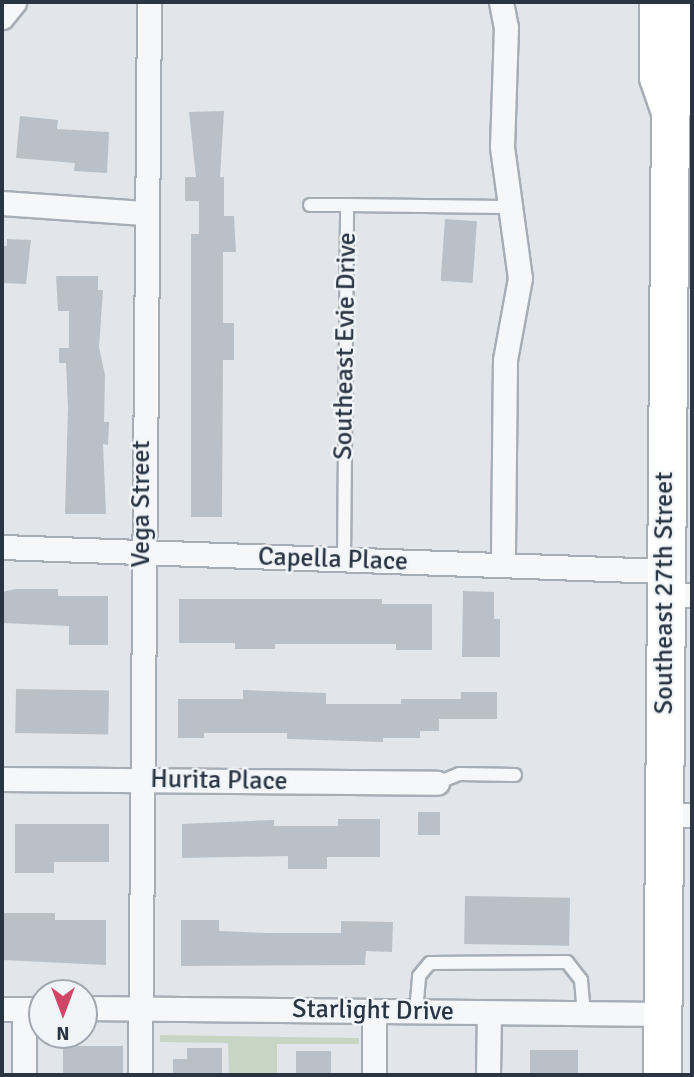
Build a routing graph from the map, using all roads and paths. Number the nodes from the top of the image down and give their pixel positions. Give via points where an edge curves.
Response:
1 (14, 2) edge
2 (149, 2) edge
3 (501, 2) edge
4 (658, 2) edge
5 (690, 2) edge
6 (2, 17) edge
7 (670, 111) junction
8 (2, 203) edge
9 (310, 205) dead end
10 (347, 205) junction
11 (508, 207) junction
12 (144, 213) junction
13 (2, 547) edge
14 (142, 551) junction
15 (344, 563) junction
16 (503, 565) junction
17 (673, 587) edge
18 (515, 775) dead end
19 (2, 779) edge
20 (143, 780) junction
21 (437, 782) joint
22 (679, 815) edge
23 (139, 1007) junction
24 (98, 1008) edge
25 (22, 1009) edge
26 (374, 1011) junction
27 (416, 1012) junction
28 (489, 1013) junction
29 (584, 1014) junction
30 (662, 1014) junction
31 (24, 1075) edge
32 (140, 1075) edge
33 (374, 1075) edge
34 (488, 1075) edge
35 (662, 1075) edge

1 - 6 street
2 - 12 street, Vega Street
3 - 11 street via 506,27 502,147
4 - 7 main road, Southeast 27th Street via 659,77
5 - 7 main road, Southeast 27th Street via 690,75
7 - 17 main road, Southeast 27th Street
8 - 12 street
9 - 10 lane
10 - 11 lane, Southeast Evie Drive
10 - 15 lane, Southeast Evie Drive
11 - 16 street via 520,278 505,360
12 - 14 street, Vega Street
13 - 14 street, Capella Place
14 - 15 street, Capella Place
14 - 20 street, Vega Street
15 - 16 street, Capella Place
16 - 17 street, Capella Place
17 - 22 main road, Southeast 27th Street
18 - 21 lane via 459,774
19 - 20 street, Hurita Place
20 - 21 street, Hurita Place
20 - 23 street, Vega Street
22 - 30 main road, Southeast 27th Street
23 - 24 street, Starlight Drive
23 - 26 street, Starlight Drive
23 - 32 street, Vega Street
25 - 31 street
26 - 27 street, Starlight Drive
26 - 33 street
27 - 28 street, Starlight Drive
27 - 29 lane via 419,976 430,963 567,962 581,980
28 - 29 street, Starlight Drive
28 - 34 street
29 - 30 street, Starlight Drive
30 - 35 main road, Southeast 27th Street

